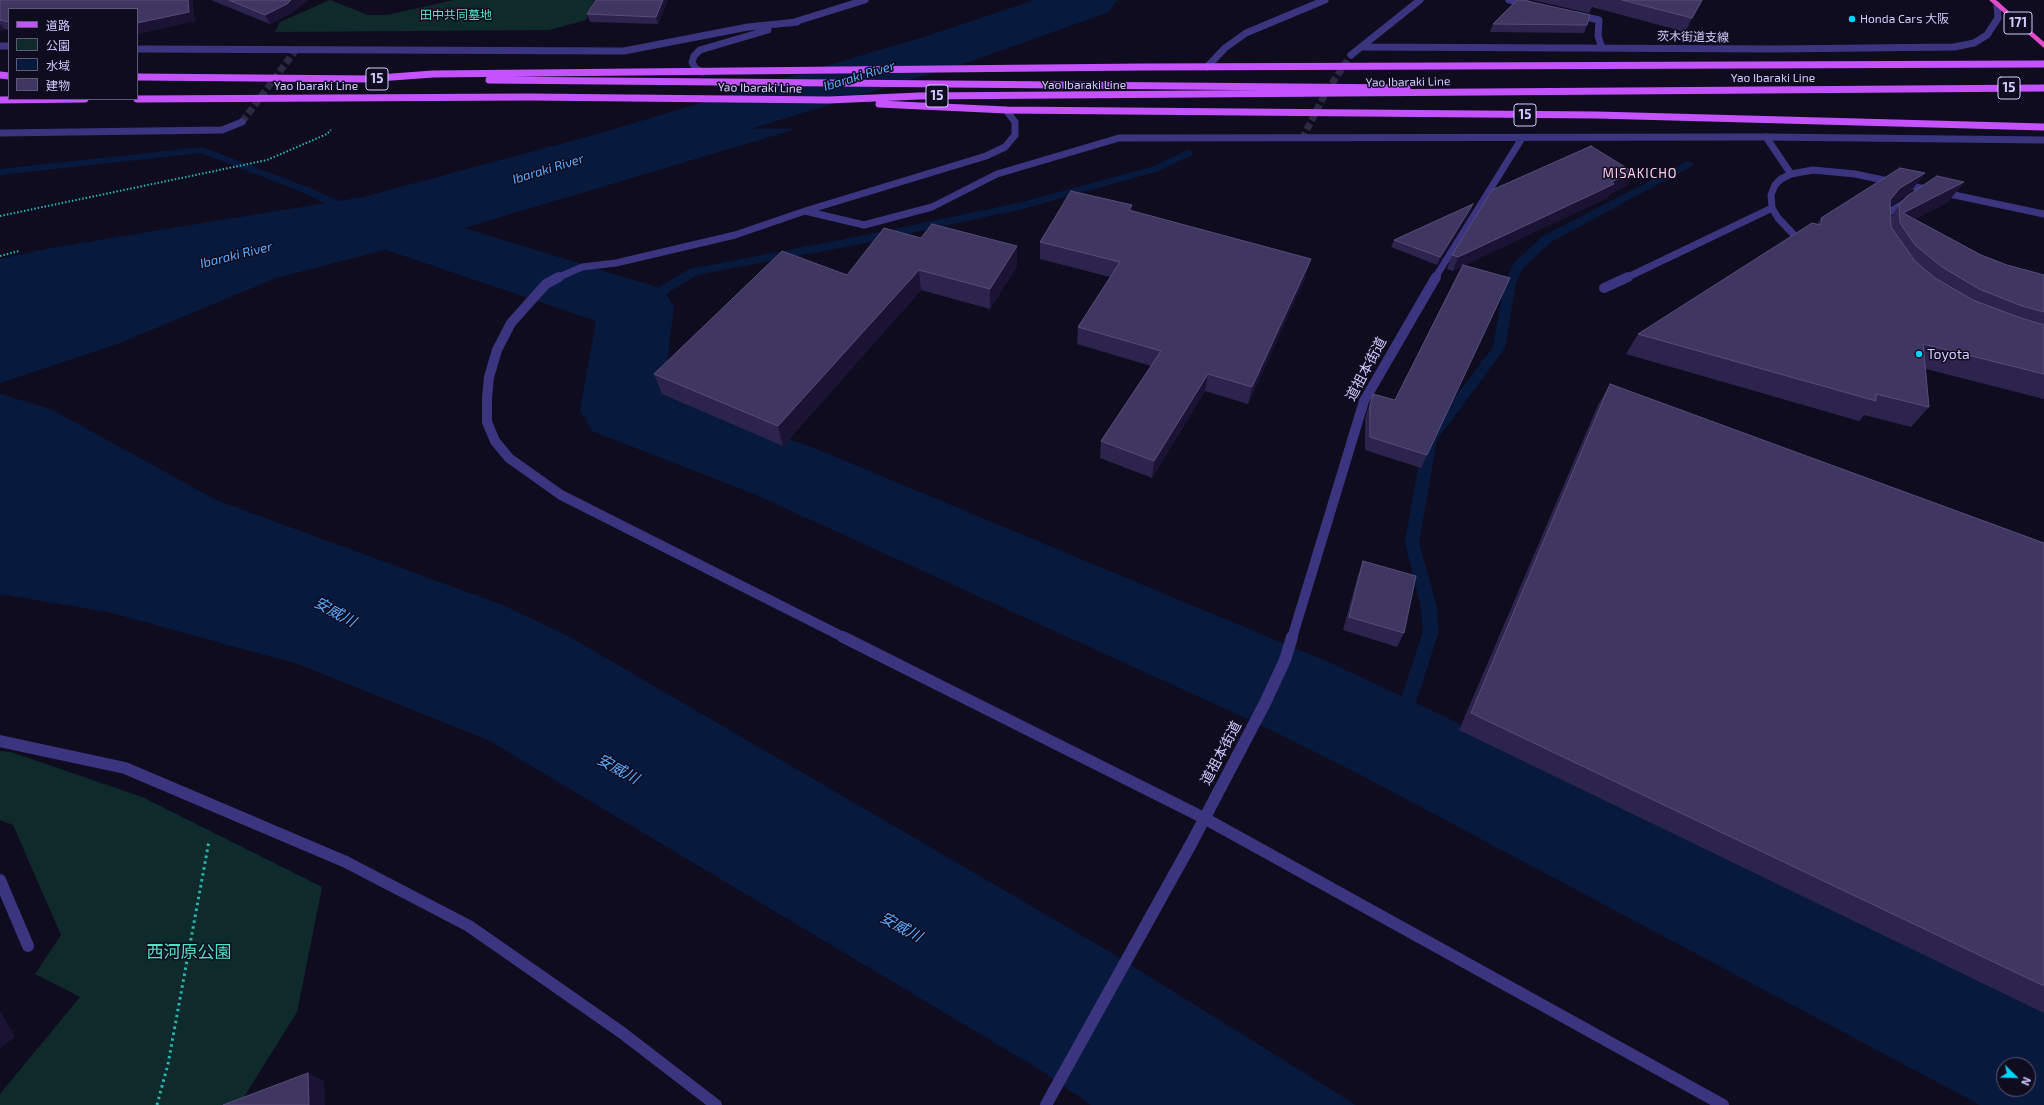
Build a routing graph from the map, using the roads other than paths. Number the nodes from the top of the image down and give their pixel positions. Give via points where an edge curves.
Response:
1 (864, 0) edge
2 (1325, 0) edge
3 (1420, 0) edge
4 (1509, 0) edge
5 (1995, 2) edge
6 (1539, 7) edge
7 (1569, 13) edge
8 (797, 22) junction
9 (2044, 46) edge
10 (1363, 47) junction
11 (138, 48) edge
12 (1602, 48) junction
13 (1351, 55) tunnel mouth
14 (2044, 64) edge
15 (1207, 67) junction
16 (702, 72) junction
17 (138, 77) edge
18 (365, 79) junction
19 (2044, 88) edge
20 (1503, 91) junction
21 (138, 99) edge
22 (830, 100) junction
23 (1006, 110) junction
24 (242, 122) tunnel mouth
25 (2044, 127) edge
26 (0, 133) edge
27 (1766, 137) junction
28 (1522, 138) junction
29 (2044, 140) edge
30 (1791, 174) junction
31 (1928, 189) junction
32 (1772, 208) junction
33 (804, 210) junction
34 (2044, 214) edge
35 (1879, 229) edge
36 (1804, 241) edge
37 (1604, 288) dead end
38 (0, 741) edge
39 (1204, 818) junction
40 (0, 880) edge
41 (28, 946) dead end
42 (716, 1105) edge
43 (1046, 1105) edge
44 (1723, 1105) edge

1 - 8 street
2 - 15 street via 1246,33
3 - 10 street
4 - 6 street
5 - 9 highway, 171
5 - 12 street, 茨木街道支線 via 1998,18 1991,30 1981,39 1964,46
7 - 12 street via 1599,20 1598,36
8 - 11 street via 748,28 624,51 295,51
8 - 16 street via 704,48 694,56 692,62 695,68
10 - 12 street, 茨木街道支線
10 - 13 street
14 - 15 main road, 15
15 - 16 main road, 15
16 - 18 main road, 15 via 434,74
17 - 18 main road, Yao Ibaraki Line / 15
18 - 20 main road, Yao Ibaraki Line / 15 via 1392,87
19 - 20 main road, Yao Ibaraki Line / 15
20 - 22 main road, Yao Ibaraki Line / 15 via 1388,94 919,96
21 - 22 main road, Yao Ibaraki Line / 15 via 529,97
22 - 23 main road, 15
23 - 25 main road, 15 via 1597,115
23 - 33 street via 1015,122 1015,135 1008,144 996,152
24 - 26 street via 222,130
27 - 28 street
27 - 29 street
27 - 30 street
28 - 33 street via 1119,138 997,174 932,207 864,225
28 - 39 street, 道祖本街道 via 1425,294 1364,401 1285,660
30 - 31 street via 1825,170
30 - 32 street via 1775,185 1771,195
31 - 34 street
31 - 35 street, bridge via 1888,213 1879,224
32 - 36 street via 1786,227
32 - 37 street
33 - 39 street via 720,239 616,263 582,268 563,274 546,284 511,323 497,350 489,377 487,398 487,422 495,441 509,458 561,495
38 - 42 street via 125,768 346,862 469,926 621,1032
39 - 43 street, 道祖本街道
39 - 44 street
40 - 41 street

